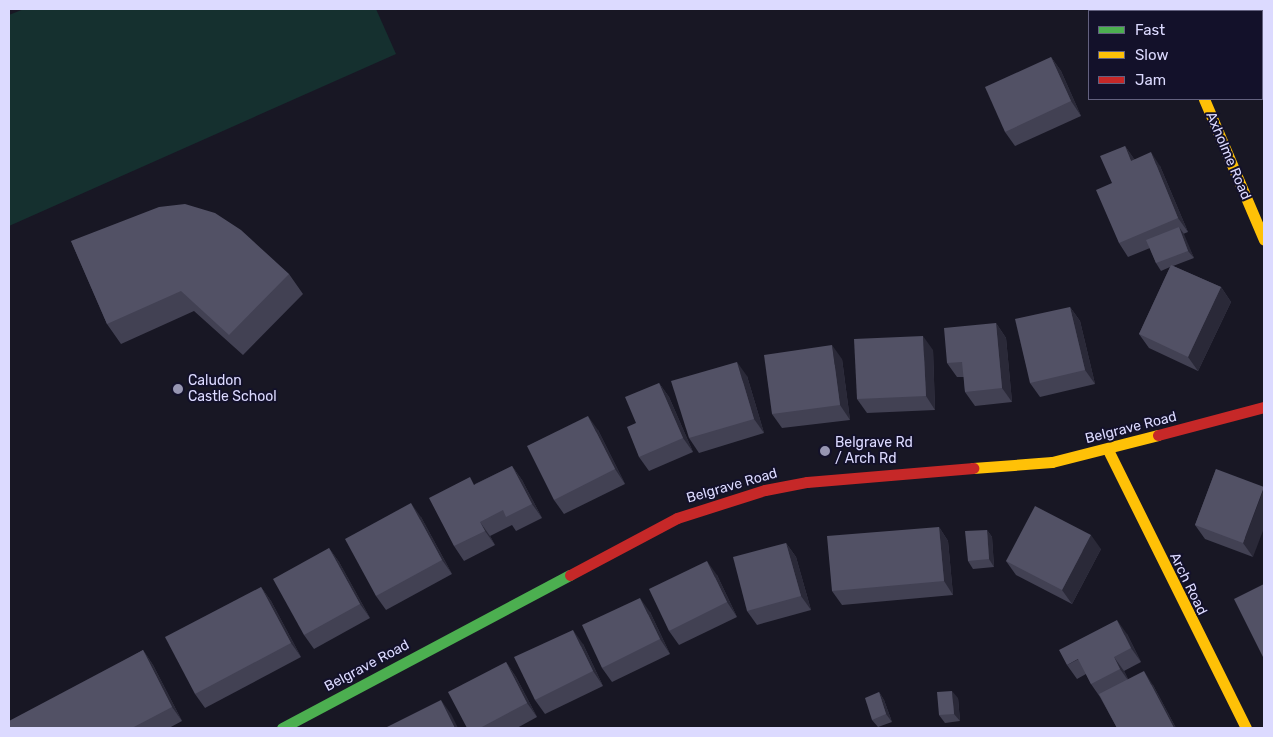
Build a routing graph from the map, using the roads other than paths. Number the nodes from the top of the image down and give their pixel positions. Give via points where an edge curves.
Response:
1 (1204, 100) edge
2 (1264, 240) edge
3 (1264, 407) edge
4 (1108, 450) junction
5 (282, 728) edge
6 (1246, 728) edge

1 - 2 street, Axholme Road
3 - 4 street, Belgrave Road
4 - 5 street, Belgrave Road via 1011,468 807,482 765,490 677,518
4 - 6 street, Arch Road

